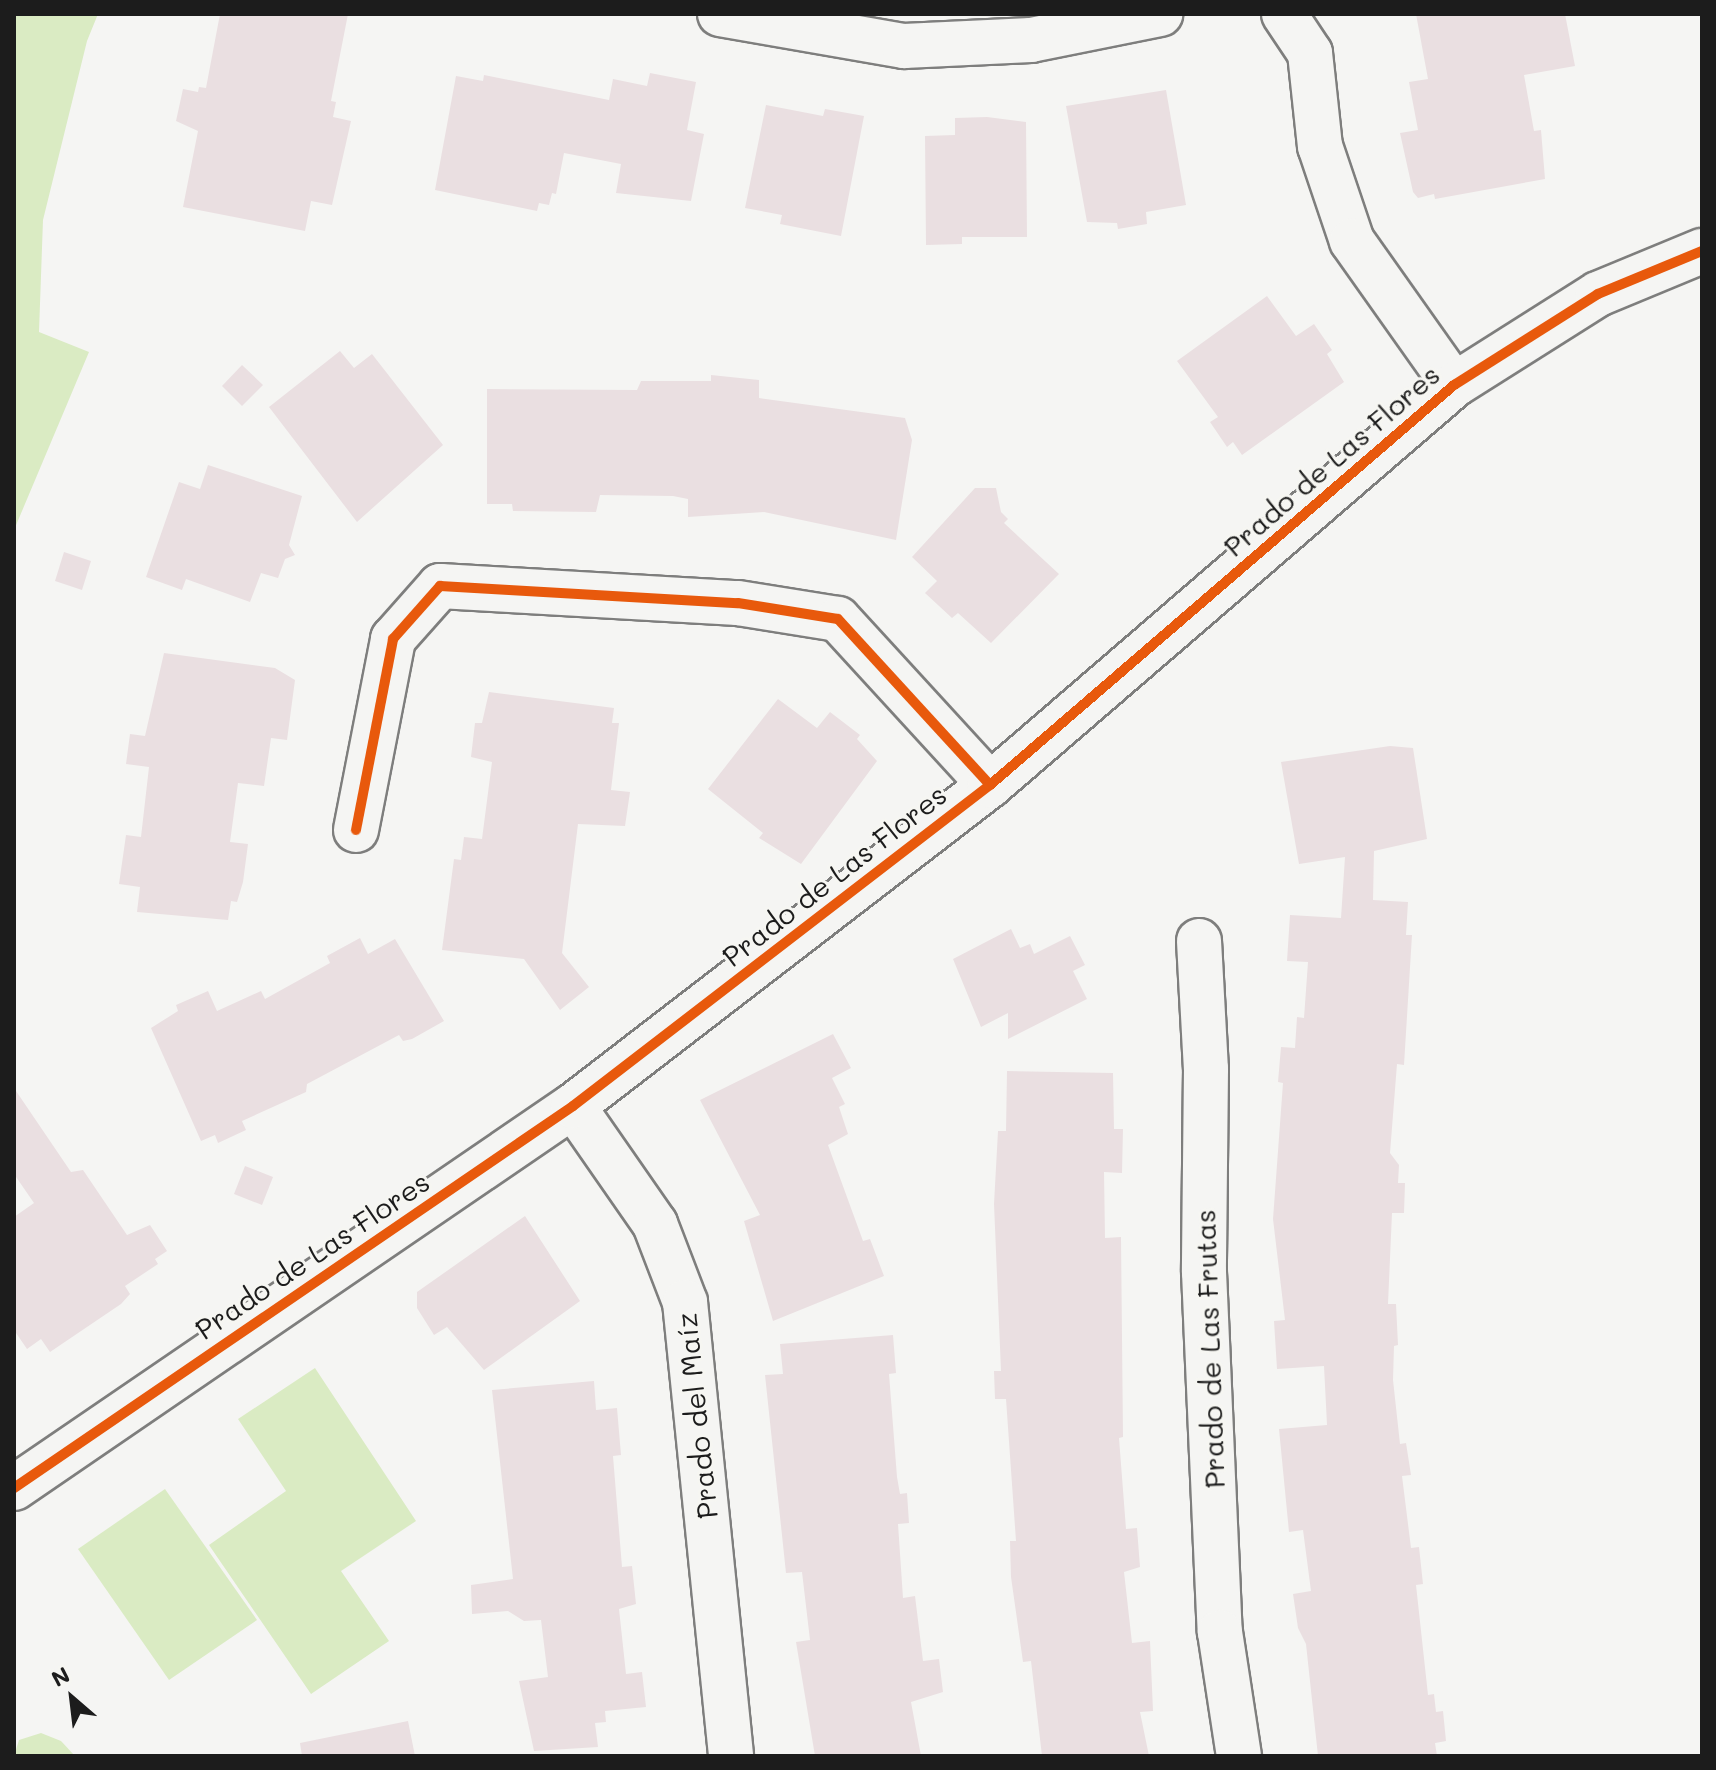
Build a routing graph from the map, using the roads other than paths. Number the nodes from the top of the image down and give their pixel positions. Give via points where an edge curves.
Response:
1 (720, 14) edge
2 (1160, 14) edge
3 (1284, 14) edge
4 (1702, 251) edge
5 (1454, 385) junction
6 (990, 785) junction
7 (356, 830) dead end
8 (1199, 941) dead end
9 (573, 1106) junction
10 (17, 1479) edge
11 (731, 1756) edge
12 (1239, 1756) edge

1 - 2 street via 904,46 1031,40
3 - 5 street via 1310,53 1320,146 1352,241
4 - 5 street, Prado de Las Flores via 1598,294
5 - 6 street, Prado de Las Flores
6 - 7 street via 838,619 738,603 440,586 393,639
6 - 9 street, Prado de Las Flores
8 - 12 street, Prado de Las Frutas via 1206,1069 1204,1272 1219,1617
9 - 10 street, Prado de Las Flores
9 - 11 street, Prado del Maíz via 655,1224 685,1302

